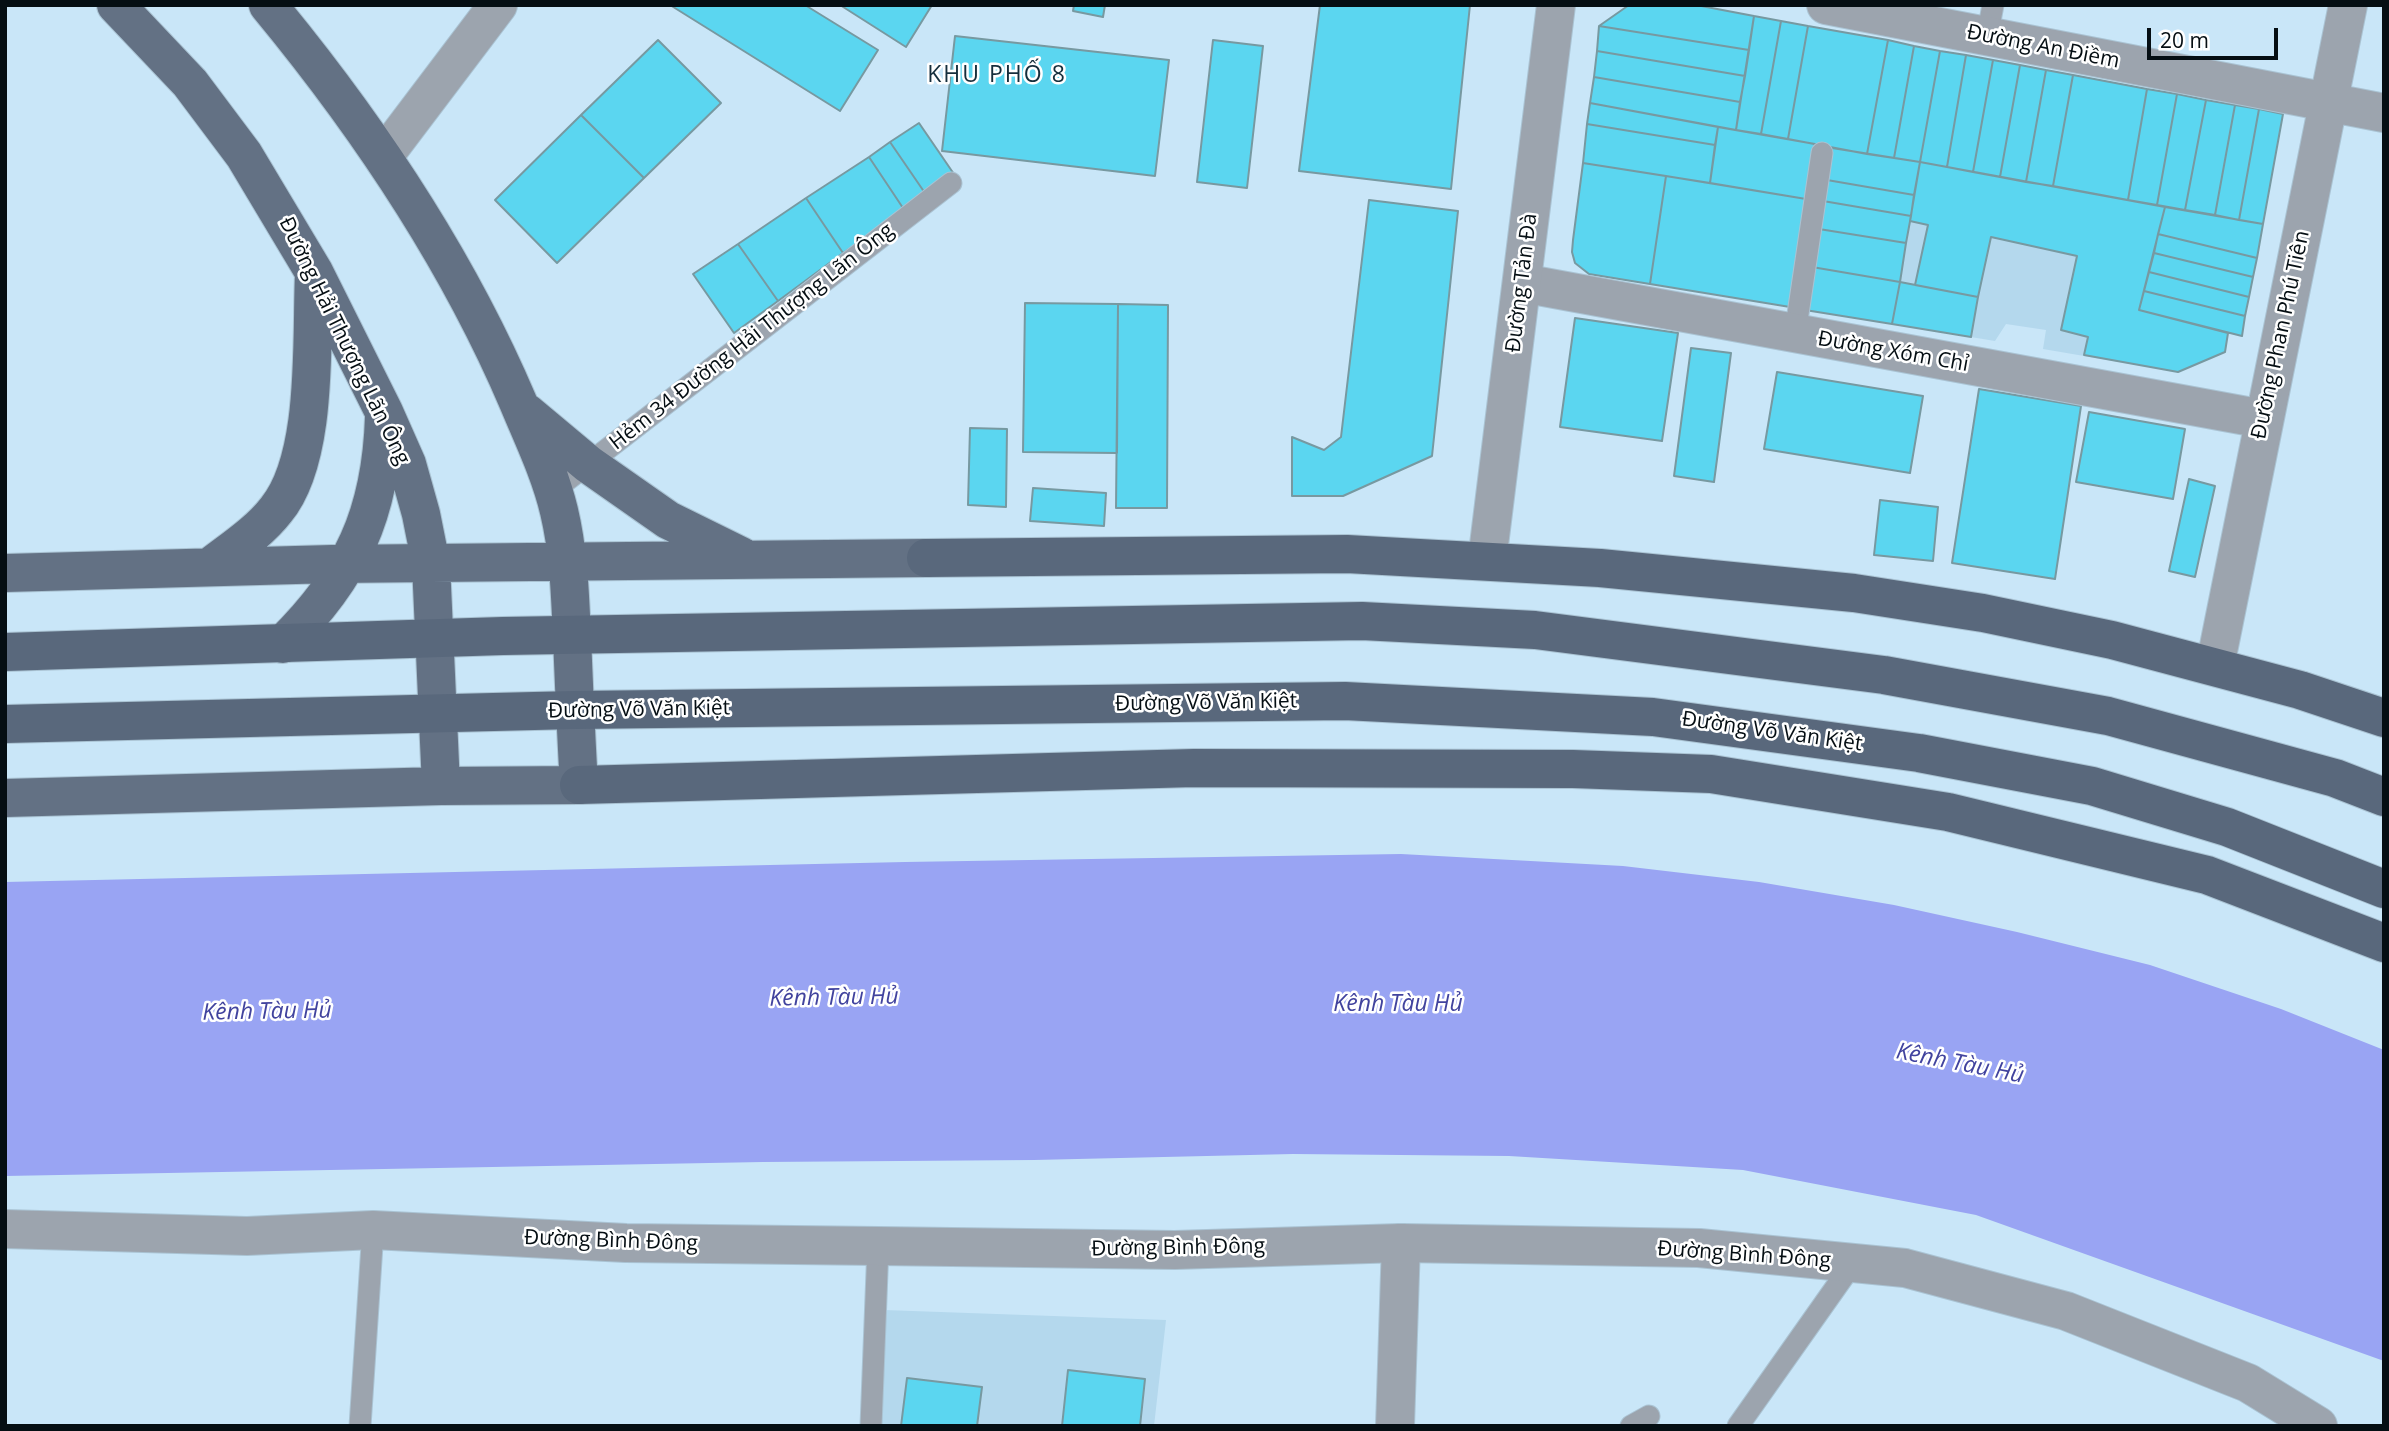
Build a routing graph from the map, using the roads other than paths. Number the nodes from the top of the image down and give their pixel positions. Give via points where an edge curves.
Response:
1 (116, 5) edge
2 (268, 5) edge
3 (498, 5) edge
4 (1556, 5) edge
5 (1826, 5) edge
6 (2348, 5) edge
7 (1990, 21) edge
8 (2329, 102) junction
9 (2384, 113) edge
10 (1822, 153) dead end
11 (383, 157) junction
12 (951, 183) dead end
13 (314, 272) junction
14 (1522, 283) junction
15 (1795, 334) junction
16 (520, 407) junction
17 (384, 412) junction
18 (2263, 419) junction
19 (588, 464) junction
20 (553, 491) junction
21 (926, 558) joint
22 (753, 561) junction
23 (1488, 561) junction
24 (569, 563) junction
25 (347, 564) junction
26 (431, 564) junction
27 (211, 566) junction
28 (5, 573) edge
29 (572, 635) junction
30 (434, 639) junction
31 (283, 644) junction
32 (5, 652) edge
33 (2215, 666) junction
34 (575, 710) junction
35 (438, 714) junction
36 (2384, 718) edge
37 (5, 724) edge
38 (579, 785) junction
39 (441, 786) junction
40 (2384, 797) edge
41 (5, 798) edge
42 (2384, 888) edge
43 (2384, 943) edge
44 (5, 1229) edge
45 (373, 1230) junction
46 (1401, 1243) junction
47 (878, 1246) junction
48 (1853, 1263) junction
49 (360, 1426) edge
50 (871, 1426) edge
51 (1395, 1426) edge
52 (1738, 1426) edge
53 (2318, 1426) edge

1 - 13 main road, Đường Hải Thượng Lãn Ông via 218,119
2 - 11 main road
3 - 11 street
4 - 14 street, Đường Tản Đà
5 - 7 street, Đường An Điềm
6 - 8 street, Đường Phan Phú Tiên
7 - 8 street, Đường An Điềm
8 - 9 street, Đường An Điềm
8 - 18 street, Đường Phan Phú Tiên
10 - 15 lane
11 - 16 main road via 494,346
12 - 19 lane, Hẻm 34 Đường Hải Thượng Lãn Ông
13 - 17 main road, Đường Hải Thượng Lãn Ông
13 - 27 main road via 306,429 296,472 276,510
14 - 15 street, Đường Xóm Chỉ
14 - 23 street, Đường Tản Đà
15 - 18 street, Đường Xóm Chỉ
16 - 19 main road
16 - 20 main road
17 - 25 main road via 376,493
17 - 26 main road, Đường Hải Thượng Lãn Ông via 407,464
18 - 33 street, Đường Phan Phú Tiên
19 - 20 lane, Hẻm 34 Đường Hải Thượng Lãn Ông
19 - 22 main road via 668,520
20 - 24 main road
21 - 22 main road
21 - 23 highway via 1347,554
22 - 24 main road
23 - 33 highway via 1854,593 1983,613
24 - 26 main road
24 - 29 main road
25 - 26 main road
25 - 27 main road
25 - 31 main road via 330,594
26 - 30 main road, Đường Hải Thượng Lãn Ông
27 - 28 main road
29 - 30 highway
29 - 34 main road
29 - 40 highway via 1362,621 1535,630 1884,675 2108,716 2335,778
30 - 31 highway
30 - 35 main road, Đường Hải Thượng Lãn Ông
31 - 32 highway
33 - 36 highway
34 - 35 highway, Đường Võ Văn Kiệt
34 - 38 main road
34 - 42 highway, Đường Võ Văn Kiệt via 1345,701 1653,717 1919,753 2092,786 2227,827
35 - 37 highway, Đường Võ Văn Kiệt
35 - 39 main road, Đường Hải Thượng Lãn Ông
38 - 39 main road
38 - 43 highway via 1194,768 1711,774 1948,812 2207,875
39 - 41 main road
44 - 45 street, Đường Bình Đông via 247,1236
45 - 47 street, Đường Bình Đông via 626,1243
45 - 49 lane
46 - 47 street, Đường Bình Đông via 1175,1250
46 - 48 street, Đường Bình Đông via 1699,1248
46 - 51 street
47 - 50 lane
48 - 52 lane
48 - 53 street, Đường Bình Đông via 1905,1268 2066,1311 2248,1383

